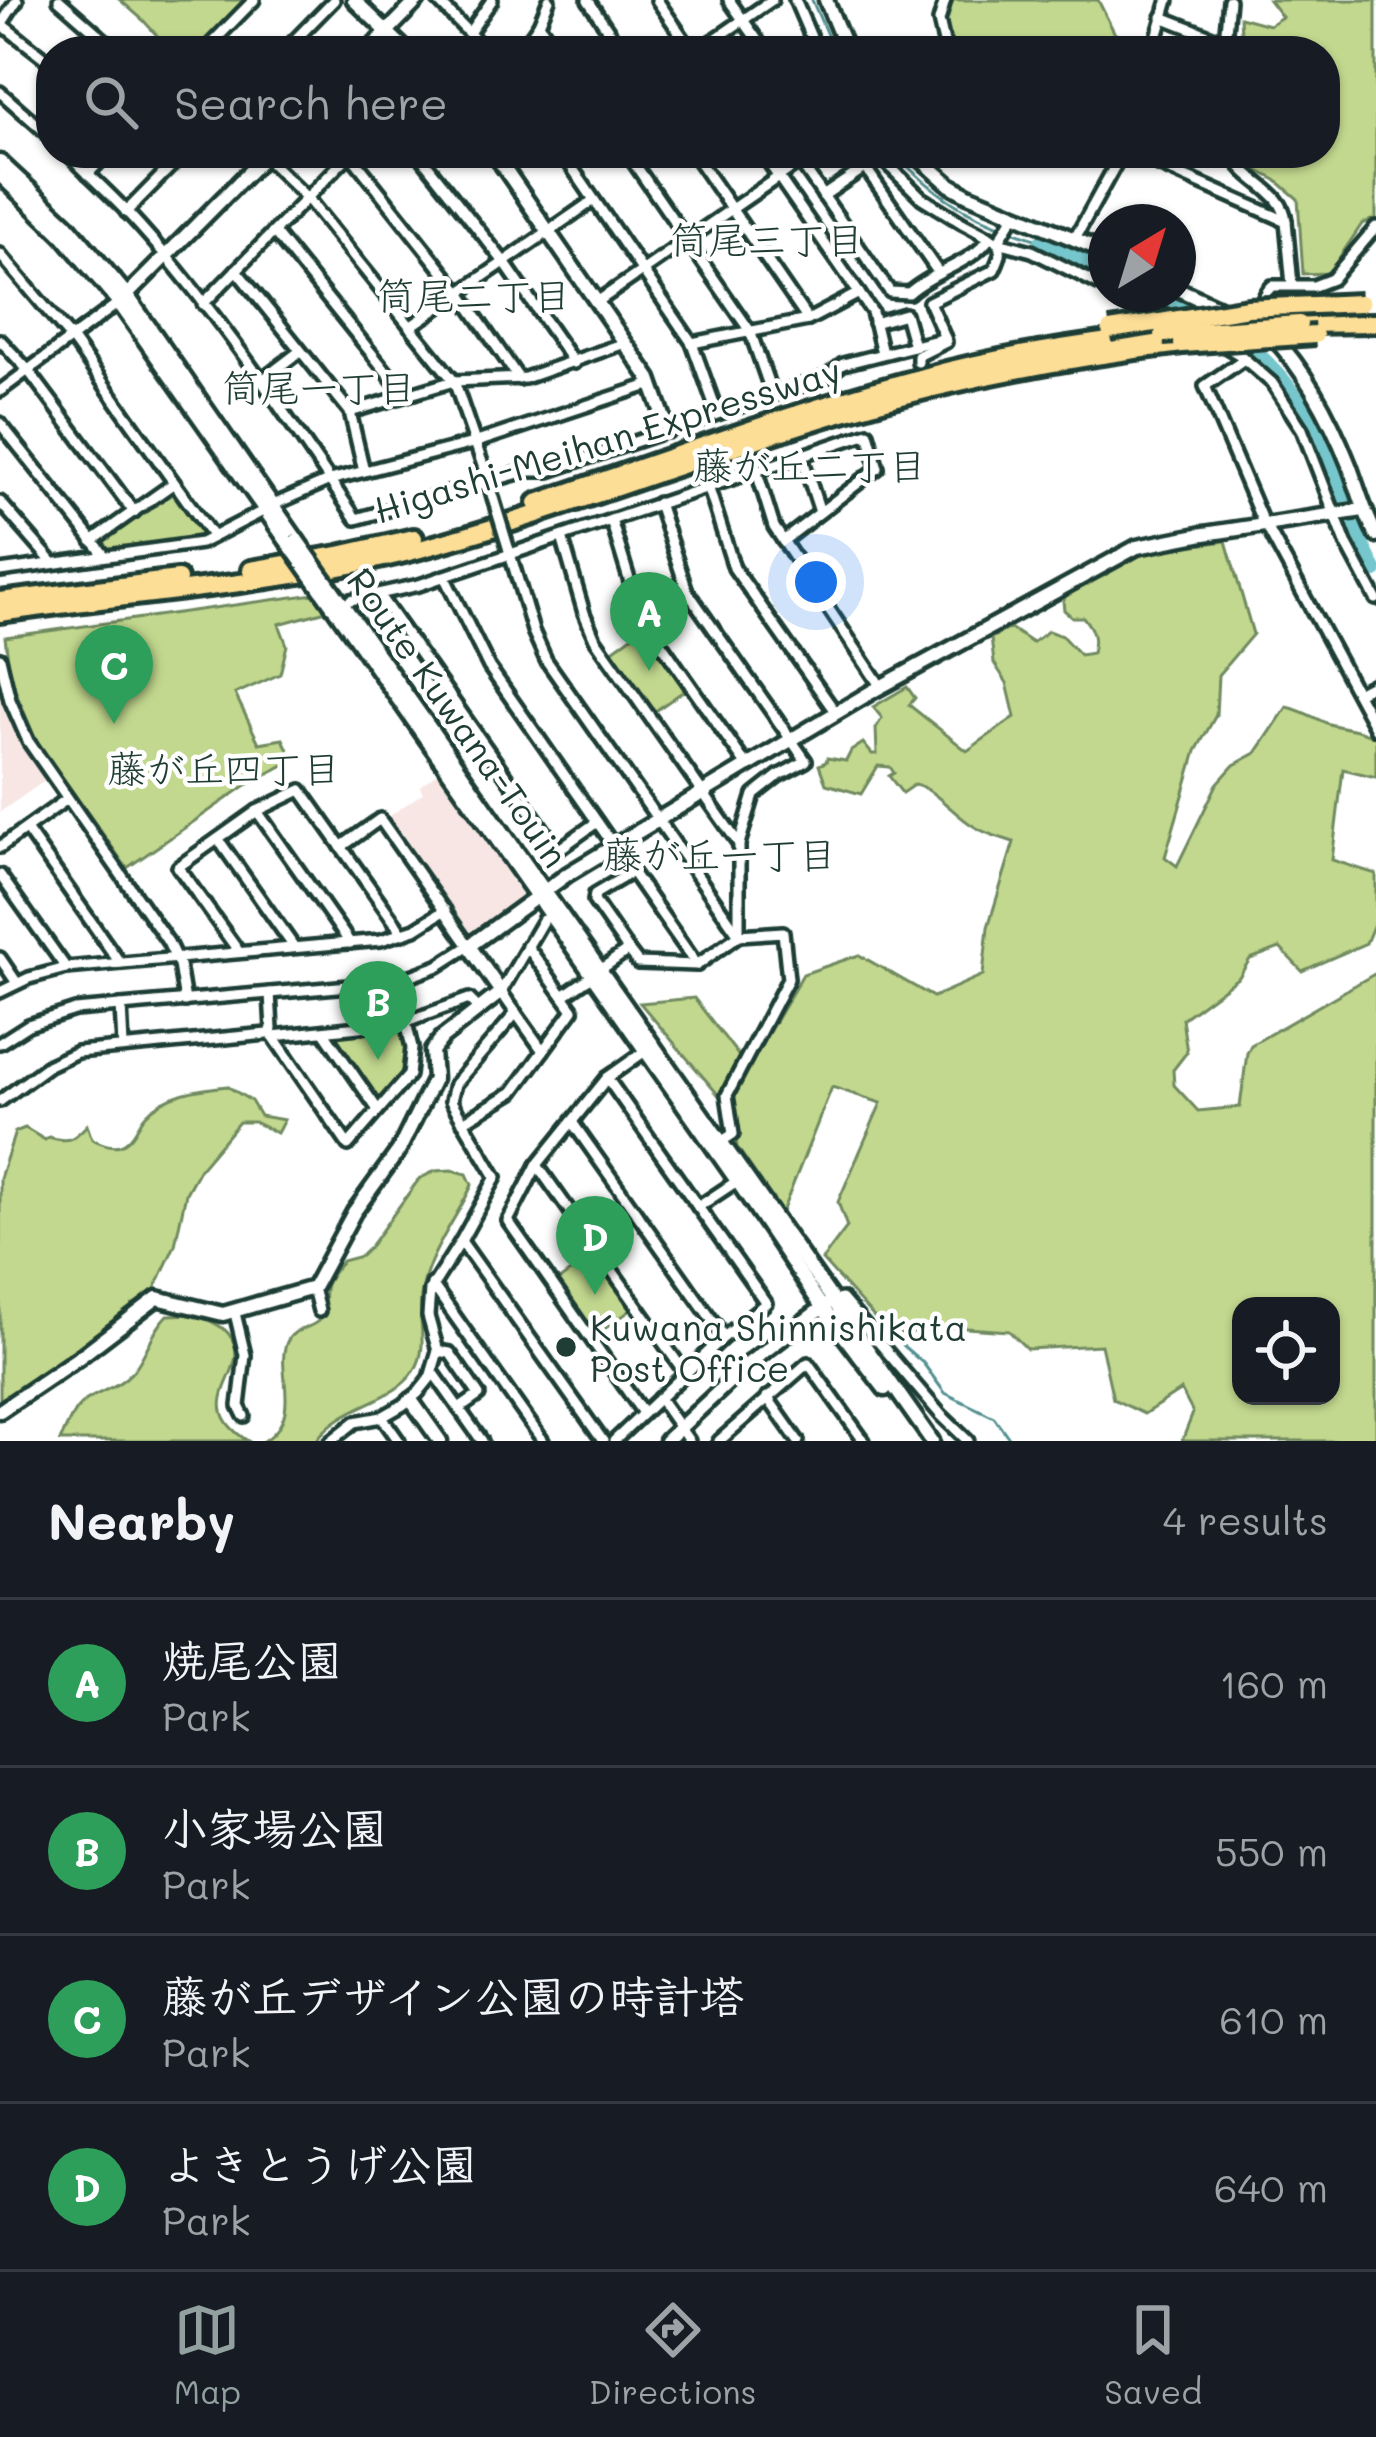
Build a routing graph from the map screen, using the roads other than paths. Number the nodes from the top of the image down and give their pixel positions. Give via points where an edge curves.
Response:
1 (17, 0) edge
2 (58, 0) edge
3 (254, 0) edge
4 (334, 0) edge
5 (354, 0) edge
6 (418, 0) edge
7 (436, 0) edge
8 (492, 0) edge
9 (549, 0) edge
10 (588, 0) edge
11 (657, 0) edge
12 (729, 0) edge
13 (772, 0) edge
14 (795, 0) edge
15 (826, 0) edge
16 (945, 0) edge
17 (1168, 0) edge
18 (1229, 0) edge
19 (1162, 17) junction
20 (743, 20) junction
21 (0, 24) edge
22 (539, 24) junction
23 (388, 31) junction
24 (469, 33) junction
25 (100, 36) edge
26 (219, 36) edge
27 (299, 36) edge
28 (383, 36) edge
29 (393, 36) edge
30 (472, 36) edge
31 (531, 36) edge
32 (547, 36) edge
33 (612, 36) edge
34 (684, 36) edge
35 (718, 36) edge
36 (754, 36) edge
37 (811, 36) edge
38 (841, 36) edge
39 (942, 36) edge
40 (1157, 36) edge
41 (1205, 36) edge
42 (1227, 36) edge
43 (36, 52) edge
44 (0, 92) edge
45 (36, 124) edge
46 (0, 162) edge
47 (82, 168) edge
48 (94, 168) edge
49 (169, 168) edge
50 (253, 168) edge
51 (278, 168) edge
52 (337, 168) edge
53 (362, 168) edge
54 (430, 168) edge
55 (504, 168) edge
56 (572, 168) edge
57 (637, 168) edge
58 (703, 168) edge
59 (773, 168) edge
60 (792, 168) edge
61 (804, 168) edge
62 (865, 168) edge
63 (867, 168) edge
64 (891, 168) edge
65 (931, 168) edge
66 (1117, 168) edge
67 (1161, 168) edge
68 (1241, 168) edge
69 (88, 174) junction
70 (0, 175) edge
71 (779, 177) junction
72 (823, 196) junction
73 (307, 198) junction
74 (594, 200) junction
75 (731, 209) junction
76 (126, 212) junction
77 (1014, 215) junction
78 (1286, 221) junction
79 (1376, 226) edge
80 (274, 232) junction
81 (548, 232) junction
82 (687, 239) junction
83 (994, 239) junction
84 (1074, 240) junction
85 (1088, 245) edge
86 (0, 254) edge
87 (165, 256) junction
88 (504, 262) junction
89 (642, 270) junction
90 (236, 271) junction
91 (938, 272) junction
92 (1088, 278) edge
93 (1292, 285) junction
94 (460, 293) junction
95 (859, 293) junction
96 (1196, 297) edge
97 (123, 299) junction
98 (1368, 300) edge
99 (597, 302) junction
100 (203, 304) junction
101 (1161, 312) edge
102 (808, 320) junction
103 (874, 322) junction
104 (1376, 323) edge
105 (410, 326) junction
106 (1264, 328) junction
107 (750, 331) junction
108 (1376, 334) edge
109 (71, 338) junction
110 (945, 338) junction
111 (0, 340) edge
112 (625, 343) junction
113 (692, 343) junction
114 (914, 346) junction
115 (300, 351) junction
116 (882, 353) junction
117 (1016, 357) junction
118 (1244, 359) junction
119 (918, 362) dead end
120 (574, 363) junction
121 (28, 370) junction
122 (519, 379) junction
123 (262, 380) junction
124 (454, 381) junction
125 (652, 384) junction
126 (0, 391) edge
127 (772, 394) junction
128 (405, 395) junction
129 (350, 412) junction
130 (717, 412) junction
131 (0, 423) edge
132 (668, 430) junction
133 (477, 442) junction
134 (801, 454) junction
135 (756, 469) junction
136 (364, 471) junction
137 (329, 480) junction
138 (174, 483) junction
139 (489, 485) junction
140 (708, 486) junction
141 (0, 502) edge
142 (658, 503) junction
143 (269, 508) junction
144 (1366, 510) edge
145 (134, 512) junction
146 (820, 512) junction
147 (1338, 514) junction
148 (610, 520) junction
149 (1265, 525) junction
150 (1376, 536) edge
151 (212, 537) junction
152 (562, 537) junction
153 (782, 541) junction
154 (92, 542) junction
155 (509, 550) junction
156 (105, 556) junction
157 (53, 563) junction
158 (0, 571) edge
159 (444, 576) junction
160 (378, 594) junction
161 (1376, 598) edge
162 (0, 601) edge
163 (336, 604) junction
164 (0, 613) edge
165 (0, 658) edge
166 (1376, 683) edge
167 (881, 687) junction
168 (1357, 693) junction
169 (836, 713) junction
170 (1376, 729) edge
171 (790, 740) junction
172 (747, 766) junction
173 (702, 793) junction
174 (68, 800) junction
175 (257, 811) junction
176 (657, 820) junction
177 (597, 823) junction
178 (26, 829) junction
179 (218, 839) junction
180 (739, 844) junction
181 (613, 846) junction
182 (0, 847) edge
183 (341, 847) junction
184 (632, 872) junction
185 (0, 875) edge
186 (542, 894) junction
187 (445, 910) junction
188 (543, 920) dead end
189 (403, 934) junction
190 (739, 935) junction
191 (350, 943) junction
192 (469, 946) junction
193 (527, 946) junction
194 (294, 948) junction
195 (628, 950) junction
196 (239, 952) junction
197 (0, 958) edge
198 (176, 958) junction
199 (120, 963) junction
200 (697, 965) junction
201 (66, 968) junction
202 (596, 973) junction
203 (17, 983) junction
204 (0, 992) edge
205 (501, 992) junction
206 (270, 993) junction
207 (563, 995) junction
208 (185, 1000) junction
209 (121, 1006) junction
210 (479, 1009) junction
211 (517, 1012) junction
212 (406, 1022) junction
213 (324, 1032) junction
214 (271, 1034) junction
215 (0, 1043) edge
216 (123, 1046) junction
217 (543, 1051) junction
218 (645, 1051) junction
219 (607, 1078) junction
220 (2, 1096) edge
221 (378, 1110) junction
222 (463, 1122) junction
223 (572, 1122) junction
224 (721, 1142) junction
225 (537, 1165) junction
226 (736, 1180) junction
227 (698, 1207) junction
228 (461, 1241) junction
229 (432, 1284) junction
230 (313, 1288) junction
231 (827, 1304) junction
232 (319, 1311) dead end
233 (235, 1312) junction
234 (724, 1337) junction
235 (438, 1351) junction
236 (433, 1372) junction
237 (685, 1373) junction
238 (767, 1397) junction
239 (659, 1398) junction
240 (411, 1400) junction
241 (459, 1409) junction
242 (0, 1411) edge
243 (644, 1413) junction
244 (244, 1416) dead end
245 (382, 1417) junction
246 (680, 1427) junction
247 (344, 1436) edge
248 (726, 1439) edge
249 (331, 1441) edge
250 (399, 1441) edge
251 (440, 1441) edge
252 (482, 1441) edge
253 (543, 1441) edge
254 (603, 1441) edge
255 (614, 1441) edge
256 (666, 1441) edge
257 (689, 1441) edge
258 (798, 1441) edge
259 (864, 1441) edge
260 (922, 1441) edge
261 (932, 1441) edge
262 (968, 1441) edge

1 - 21 street
2 - 25 street
3 - 26 street
4 - 27 street
5 - 23 street
6 - 23 street
7 - 24 street
8 - 24 street
9 - 22 street
10 - 33 street
11 - 34 street
12 - 20 street
13 - 20 street
14 - 37 street
15 - 38 street
16 - 39 street
17 - 19 street
18 - 42 street
19 - 40 street
19 - 41 street
20 - 35 street
20 - 36 street
21 - 43 street
22 - 31 street
22 - 32 street
23 - 28 street
23 - 29 street
24 - 30 street
44 - 45 street
46 - 97 street, Route Kuwana-Touin via 59,215
47 - 69 street
48 - 69 street
49 - 76 street
50 - 87 street
51 - 73 street
52 - 73 street
53 - 94 street
54 - 88 street
55 - 81 street
56 - 74 street
57 - 82 street
58 - 75 street
59 - 71 street
60 - 71 street
61 - 72 street
62 - 72 street
63 - 91 street
64 - 83 street via 922,199
65 - 77 street
66 - 84 street
67 - 78 street
68 - 78 street via 1278,198
69 - 76 street
70 - 97 street, Route Kuwana-Touin
71 - 75 street
71 - 95 street
72 - 91 street via 890,292 909,293
73 - 80 street
73 - 105 street
74 - 81 street
74 - 89 street
75 - 82 street
75 - 102 street
76 - 87 street
77 - 83 street
77 - 84 street
78 - 93 street
79 - 93 street via 1332,279
80 - 90 street
80 - 128 street
81 - 88 street
81 - 99 street
82 - 89 street
82 - 107 street
83 - 91 street
83 - 92 street
83 - 110 street via 994,270 929,302
84 - 85 street
86 - 109 street
87 - 97 street
87 - 100 street
88 - 94 street
88 - 120 street
89 - 99 street
89 - 113 street
90 - 100 street
90 - 115 street
93 - 106 street via 1264,293
94 - 105 street
94 - 122 street
95 - 102 street
95 - 103 street
96 - 106 street
97 - 109 street
97 - 143 street, Route Kuwana-Touin
98 - 117 highway, bridge via 1110,330
99 - 112 street
100 - 123 street
101 - 118 street
102 - 107 street
103 - 114 street via 905,314
103 - 116 street
104 - 117 highway, Higashi-Meihan Expressway, bridge via 1163,334
105 - 124 street
106 - 144 street via 1315,392
107 - 113 street
107 - 127 street
108 - 164 highway, Higashi-Meihan Expressway, bridge via 1182,344 929,388 410,551 259,580
109 - 121 street
109 - 138 street
110 - 114 street
110 - 119 street
111 - 121 street
112 - 120 street
112 - 125 street
113 - 130 street
114 - 116 street
115 - 123 street
115 - 129 street
116 - 127 street
117 - 162 highway, Higashi-Meihan Expressway via 835,401 406,540 255,569
118 - 147 street via 1302,428
118 - 149 street via 1205,386
120 - 122 street
121 - 126 street
121 - 145 street
122 - 124 street
123 - 137 street
124 - 128 street
124 - 133 street
125 - 132 street
125 - 133 street
127 - 130 street
128 - 129 street
129 - 136 street
130 - 132 street
131 - 154 street
132 - 139 street
133 - 136 street
133 - 139 street
134 - 135 street
134 - 146 street
134 - 146 street via 868,433 878,468
135 - 140 street
135 - 153 street
136 - 137 street
137 - 139 street via 356,519
137 - 143 street
138 - 145 street
138 - 151 street
139 - 155 street, bridge
140 - 142 street
140 - 169 street via 734,568
141 - 157 street
142 - 148 street
142 - 171 street via 687,590
143 - 151 street
143 - 163 street, Route Kuwana-Touin, bridge
144 - 147 street
144 - 150 street
145 - 154 street
146 - 153 street
147 - 149 street
147 - 161 street
148 - 152 street
148 - 172 street via 639,612
149 - 167 street via 1145,543
149 - 168 street
151 - 156 street
152 - 155 street
152 - 173 street via 595,639
153 - 167 street
154 - 156 street
155 - 159 street
155 - 176 street via 545,660
156 - 157 street
157 - 158 street
159 - 160 street
159 - 177 street via 489,667
160 - 163 street
160 - 177 street via 558,850
163 - 186 street, Route Kuwana-Touin
163 - 186 street, Route Kuwana-Touin
165 - 174 street via 22,730
166 - 168 street
167 - 169 street
168 - 170 street
169 - 171 street
171 - 172 street
171 - 180 street via 806,761 757,790
172 - 173 street
173 - 176 street
173 - 180 street
174 - 178 street
174 - 198 street
175 - 179 street
175 - 183 street via 301,790
175 - 191 street
176 - 181 street
176 - 190 street
177 - 181 street
178 - 182 street
178 - 199 street
179 - 194 street
179 - 196 street via 178,867
180 - 190 street
181 - 184 street
181 - 186 street
183 - 187 street via 380,819
183 - 189 street
184 - 195 street via 594,901
184 - 200 street
185 - 201 street
186 - 192 street
186 - 202 street, Route Kuwana-Touin
187 - 189 street
187 - 192 street
188 - 193 street
189 - 191 street
190 - 200 street
190 - 224 street via 783,932 788,979 727,1095 733,1134
191 - 194 street
192 - 205 street
192 - 206 street via 394,982
193 - 205 street
193 - 207 street
194 - 196 street
195 - 200 street via 638,963
195 - 202 street
196 - 198 street
197 - 203 street
198 - 199 street
198 - 208 street
199 - 201 street
201 - 203 street
202 - 207 street
202 - 218 street, Route Kuwana-Touin
202 - 224 street, Route Kuwana-Touin
203 - 204 street
205 - 210 street
205 - 211 street
206 - 208 street
206 - 214 street
207 - 217 street via 573,1010
208 - 209 street
209 - 215 street via 53,1016
209 - 216 street
210 - 212 street via 469,999
210 - 230 street via 432,1051 434,1079 399,1150
211 - 217 street
211 - 222 street via 455,1084 451,1101
212 - 213 street
212 - 221 street via 409,1075
213 - 214 street
213 - 221 street
214 - 216 street
214 - 221 street via 348,1144
216 - 220 street via 64,1057
217 - 222 street via 513,1092
218 - 219 street
218 - 226 street, Route Kuwana-Touin
219 - 223 street
219 - 227 street
222 - 228 street via 496,1177
223 - 225 street
223 - 234 street
224 - 231 street, Route Kuwana-Touin
225 - 237 street
225 - 243 street via 508,1221
226 - 227 street
226 - 231 street, Route Kuwana-Touin
227 - 234 street via 766,1303
228 - 229 street
228 - 254 street
229 - 235 street via 428,1309
229 - 253 street
230 - 232 street
230 - 233 street
231 - 246 street
231 - 260 street
231 - 261 street, Route Kuwana-Touin
231 - 262 street via 842,1299
233 - 242 street via 157,1298
233 - 244 street via 245,1354
234 - 237 street
235 - 236 street
235 - 241 street via 450,1353 479,1394
236 - 240 street
236 - 241 street
237 - 239 street
238 - 248 street
238 - 258 street
238 - 259 street via 808,1363
239 - 243 street
239 - 246 street
240 - 245 street
240 - 251 street
241 - 252 street
243 - 255 street
245 - 247 street via 355,1422
245 - 250 street
246 - 256 street
246 - 257 street
247 - 249 street

